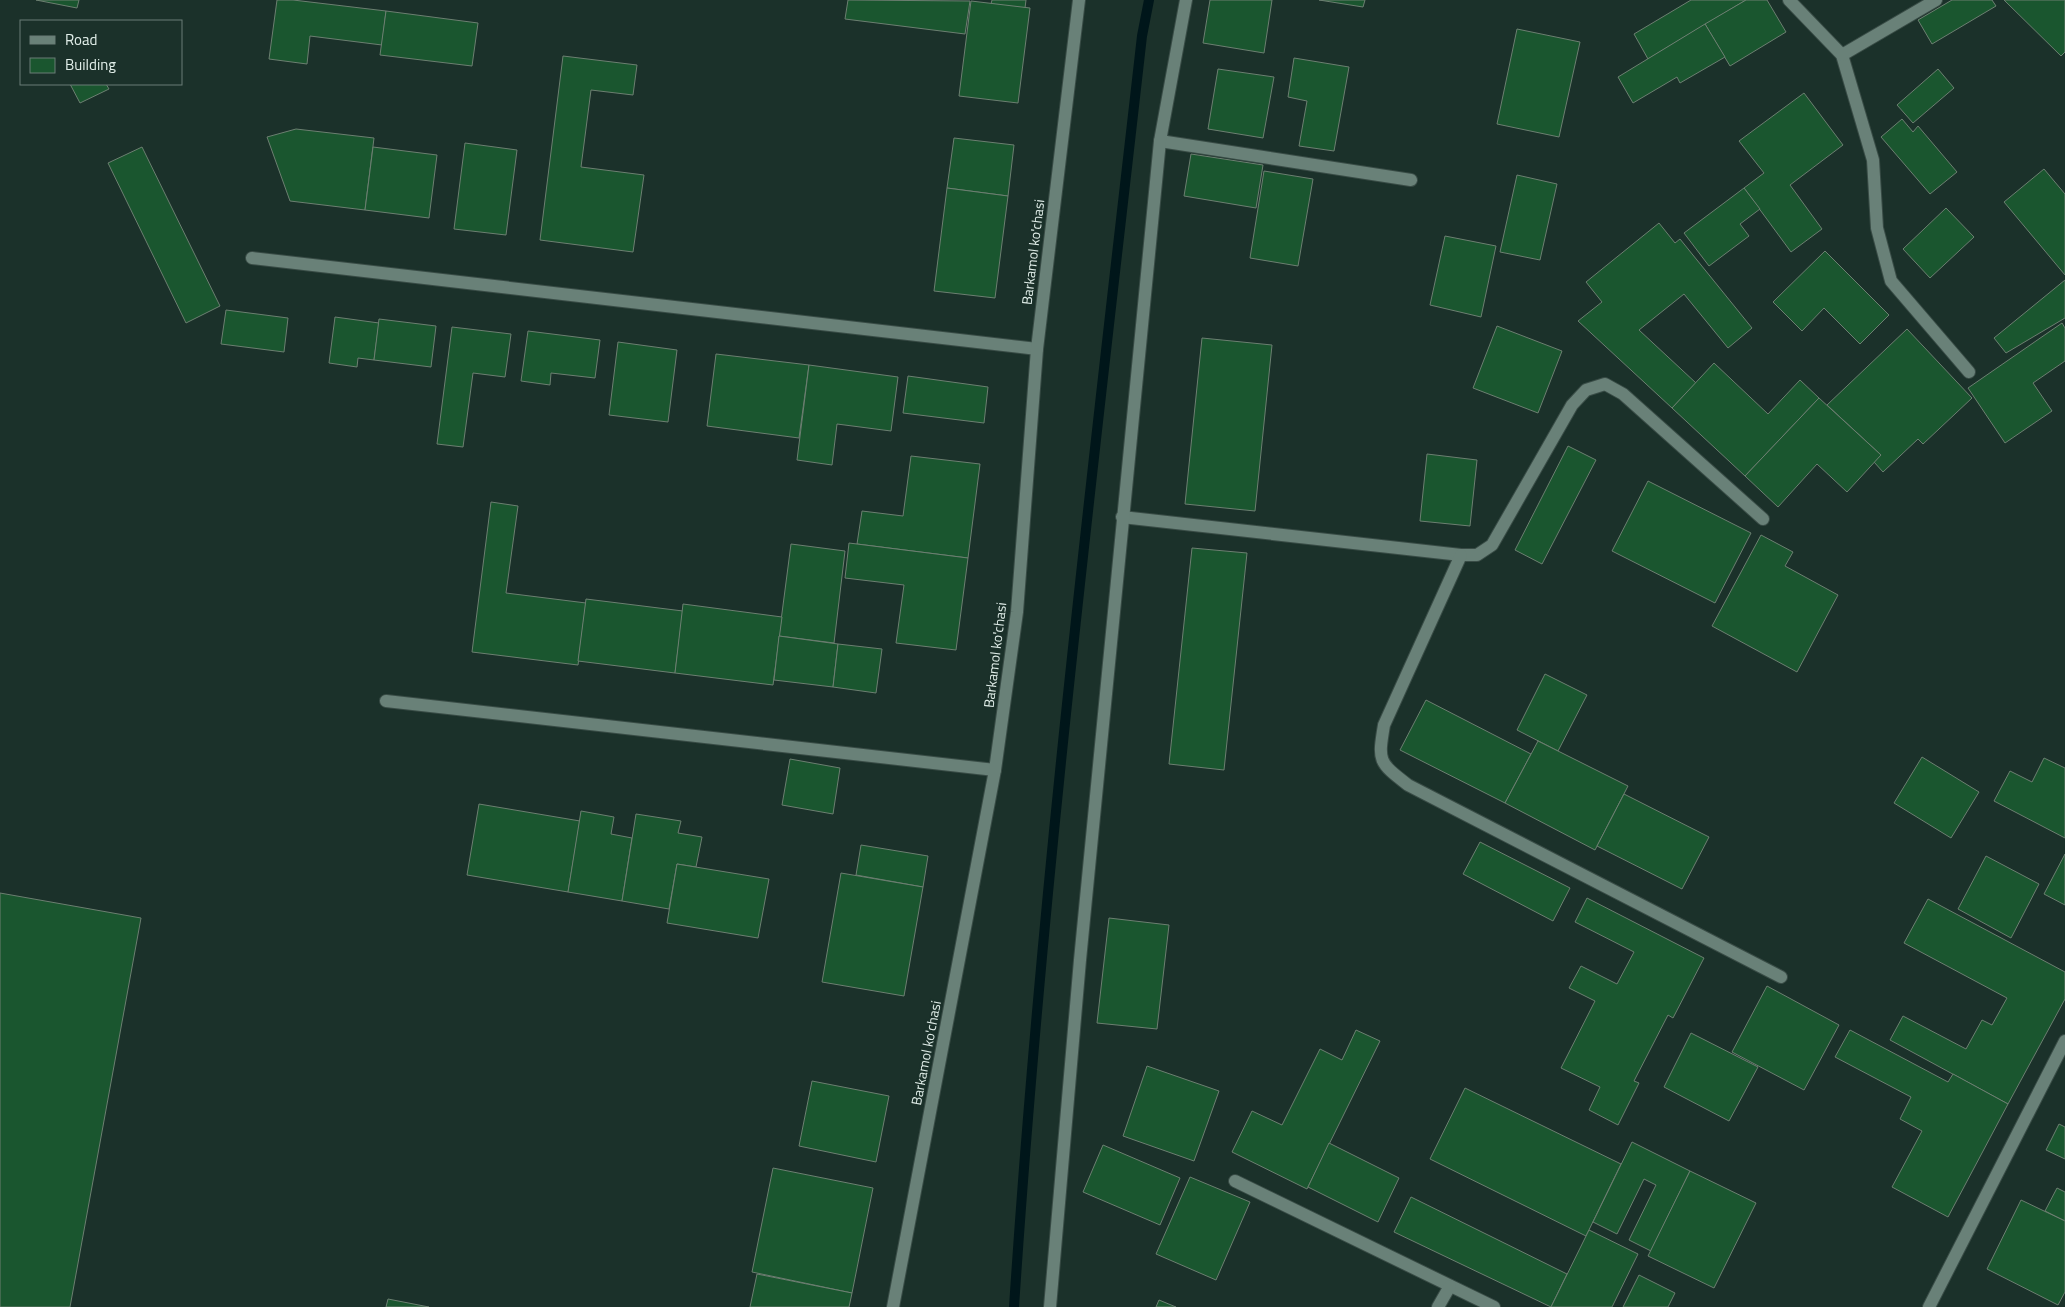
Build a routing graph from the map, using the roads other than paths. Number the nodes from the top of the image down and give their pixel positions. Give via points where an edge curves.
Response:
1 (1079, 0) edge
2 (1186, 0) edge
3 (1789, 0) edge
4 (1936, 0) edge
5 (1842, 56) junction
6 (1160, 141) junction
7 (1411, 180) dead end
8 (252, 258) dead end
9 (1036, 349) junction
10 (1968, 372) dead end
11 (1122, 517) junction
12 (1763, 519) dead end
13 (1460, 555) junction
14 (386, 701) dead end
15 (995, 770) junction
16 (1781, 977) dead end
17 (2065, 1041) edge
18 (1234, 1181) dead end
19 (1450, 1286) junction
20 (1931, 1306) edge
21 (893, 1307) edge
22 (1050, 1307) edge
23 (1438, 1307) edge
24 (1494, 1307) edge

1 - 9 street, Barkamol ko'chasi
2 - 6 street
3 - 5 street
4 - 5 street
5 - 10 street via 1873,160 1877,228 1891,281
6 - 7 street
6 - 11 street
8 - 9 street
9 - 15 street, Barkamol ko'chasi via 1017,612
11 - 13 street
11 - 22 street
12 - 13 street via 1624,394 1605,384 1586,390 1572,405 1492,545 1477,555
13 - 16 street via 1384,725 1380,753 1388,770 1408,785
14 - 15 street
15 - 21 street, Barkamol ko'chasi
17 - 20 street
18 - 19 street
19 - 23 street
19 - 24 street

